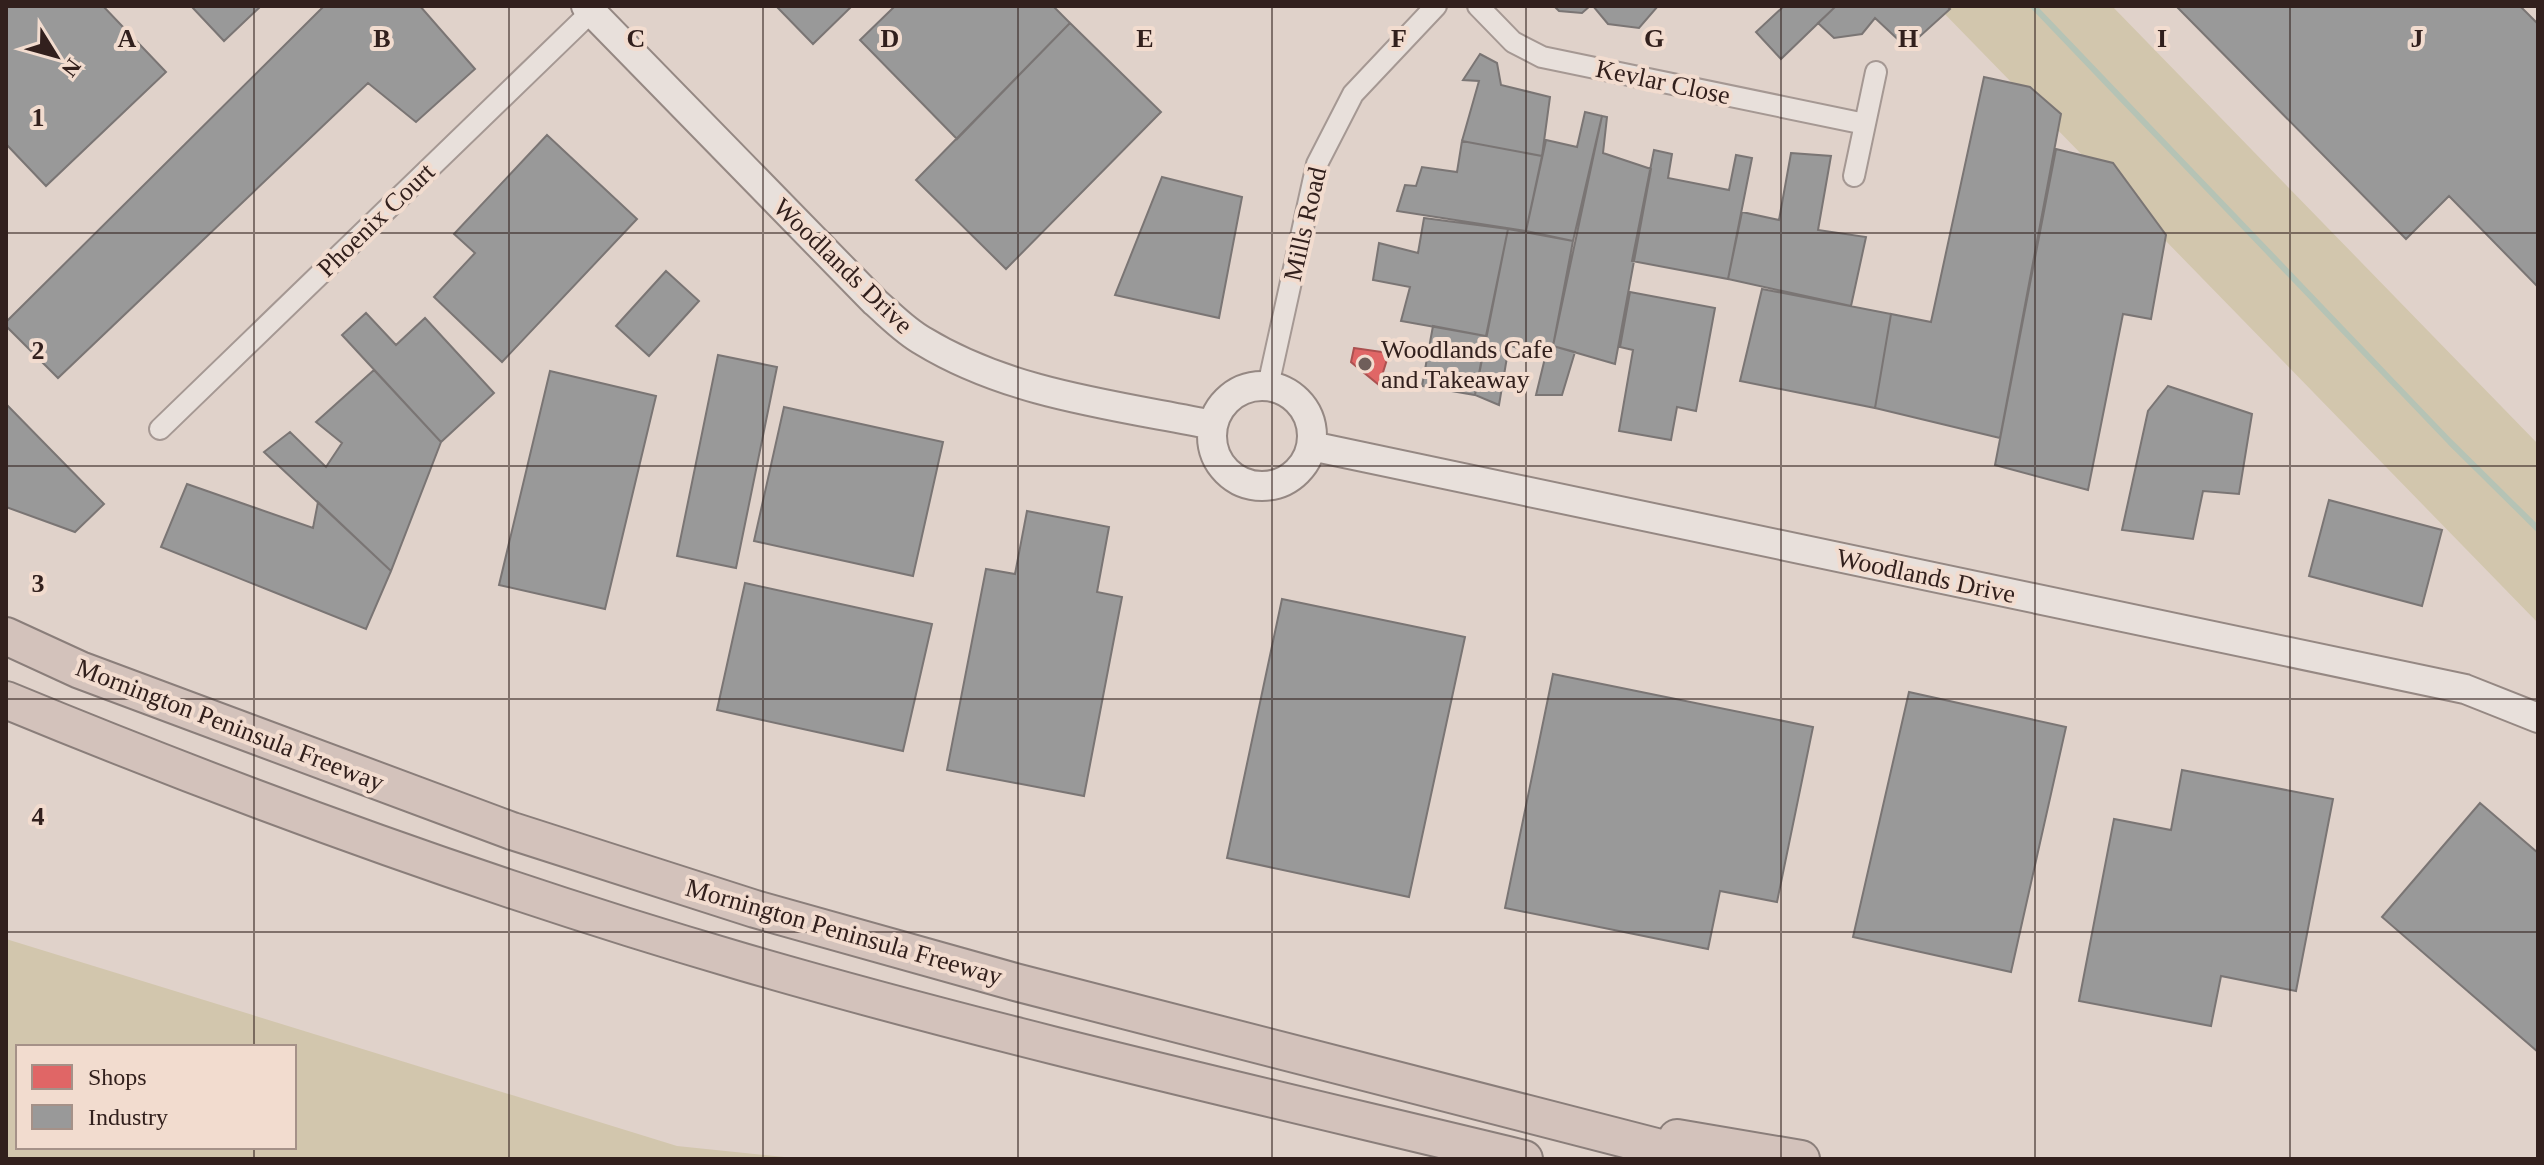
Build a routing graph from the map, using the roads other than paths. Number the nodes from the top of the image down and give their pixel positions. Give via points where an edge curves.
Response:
1 (1436, 6) edge
2 (1478, 6) edge
3 (588, 9) edge
4 (1876, 72) dead end
5 (1865, 124) junction
6 (1854, 176) dead end
7 (1268, 386) junction
8 (1213, 425) junction
9 (160, 429) dead end
10 (1311, 446) junction
11 (6, 636) edge
12 (6, 700) edge
13 (2538, 718) edge
14 (737, 960) junction
15 (1506, 1108) junction
16 (1457, 1159) edge
17 (1524, 1159) edge
18 (1703, 1159) edge
19 (1801, 1159) edge

1 - 7 street, Mills Road via 1353,94 1317,164
2 - 5 street, Kevlar Close via 1513,42 1542,57
3 - 8 street, Woodlands Drive via 875,302 920,340 975,369 1029,388
3 - 9 street, Phoenix Court
4 - 5 street
5 - 6 street
7 - 8 street via 1240,390 1226,400
7 - 10 street via 1284,390 1306,411
8 - 10 street via 1216,457 1225,471 1251,486 1283,483 1299,472
10 - 13 street, Woodlands Drive via 2465,689
11 - 15 highway, Mornington Peninsula Freeway via 80,670 512,831 755,909
12 - 14 highway, Mornington Peninsula Freeway via 466,873
14 - 16 highway via 906,1014
14 - 17 highway, Mornington Peninsula Freeway via 1036,1041
15 - 18 highway, Mornington Peninsula Freeway
15 - 19 highway

